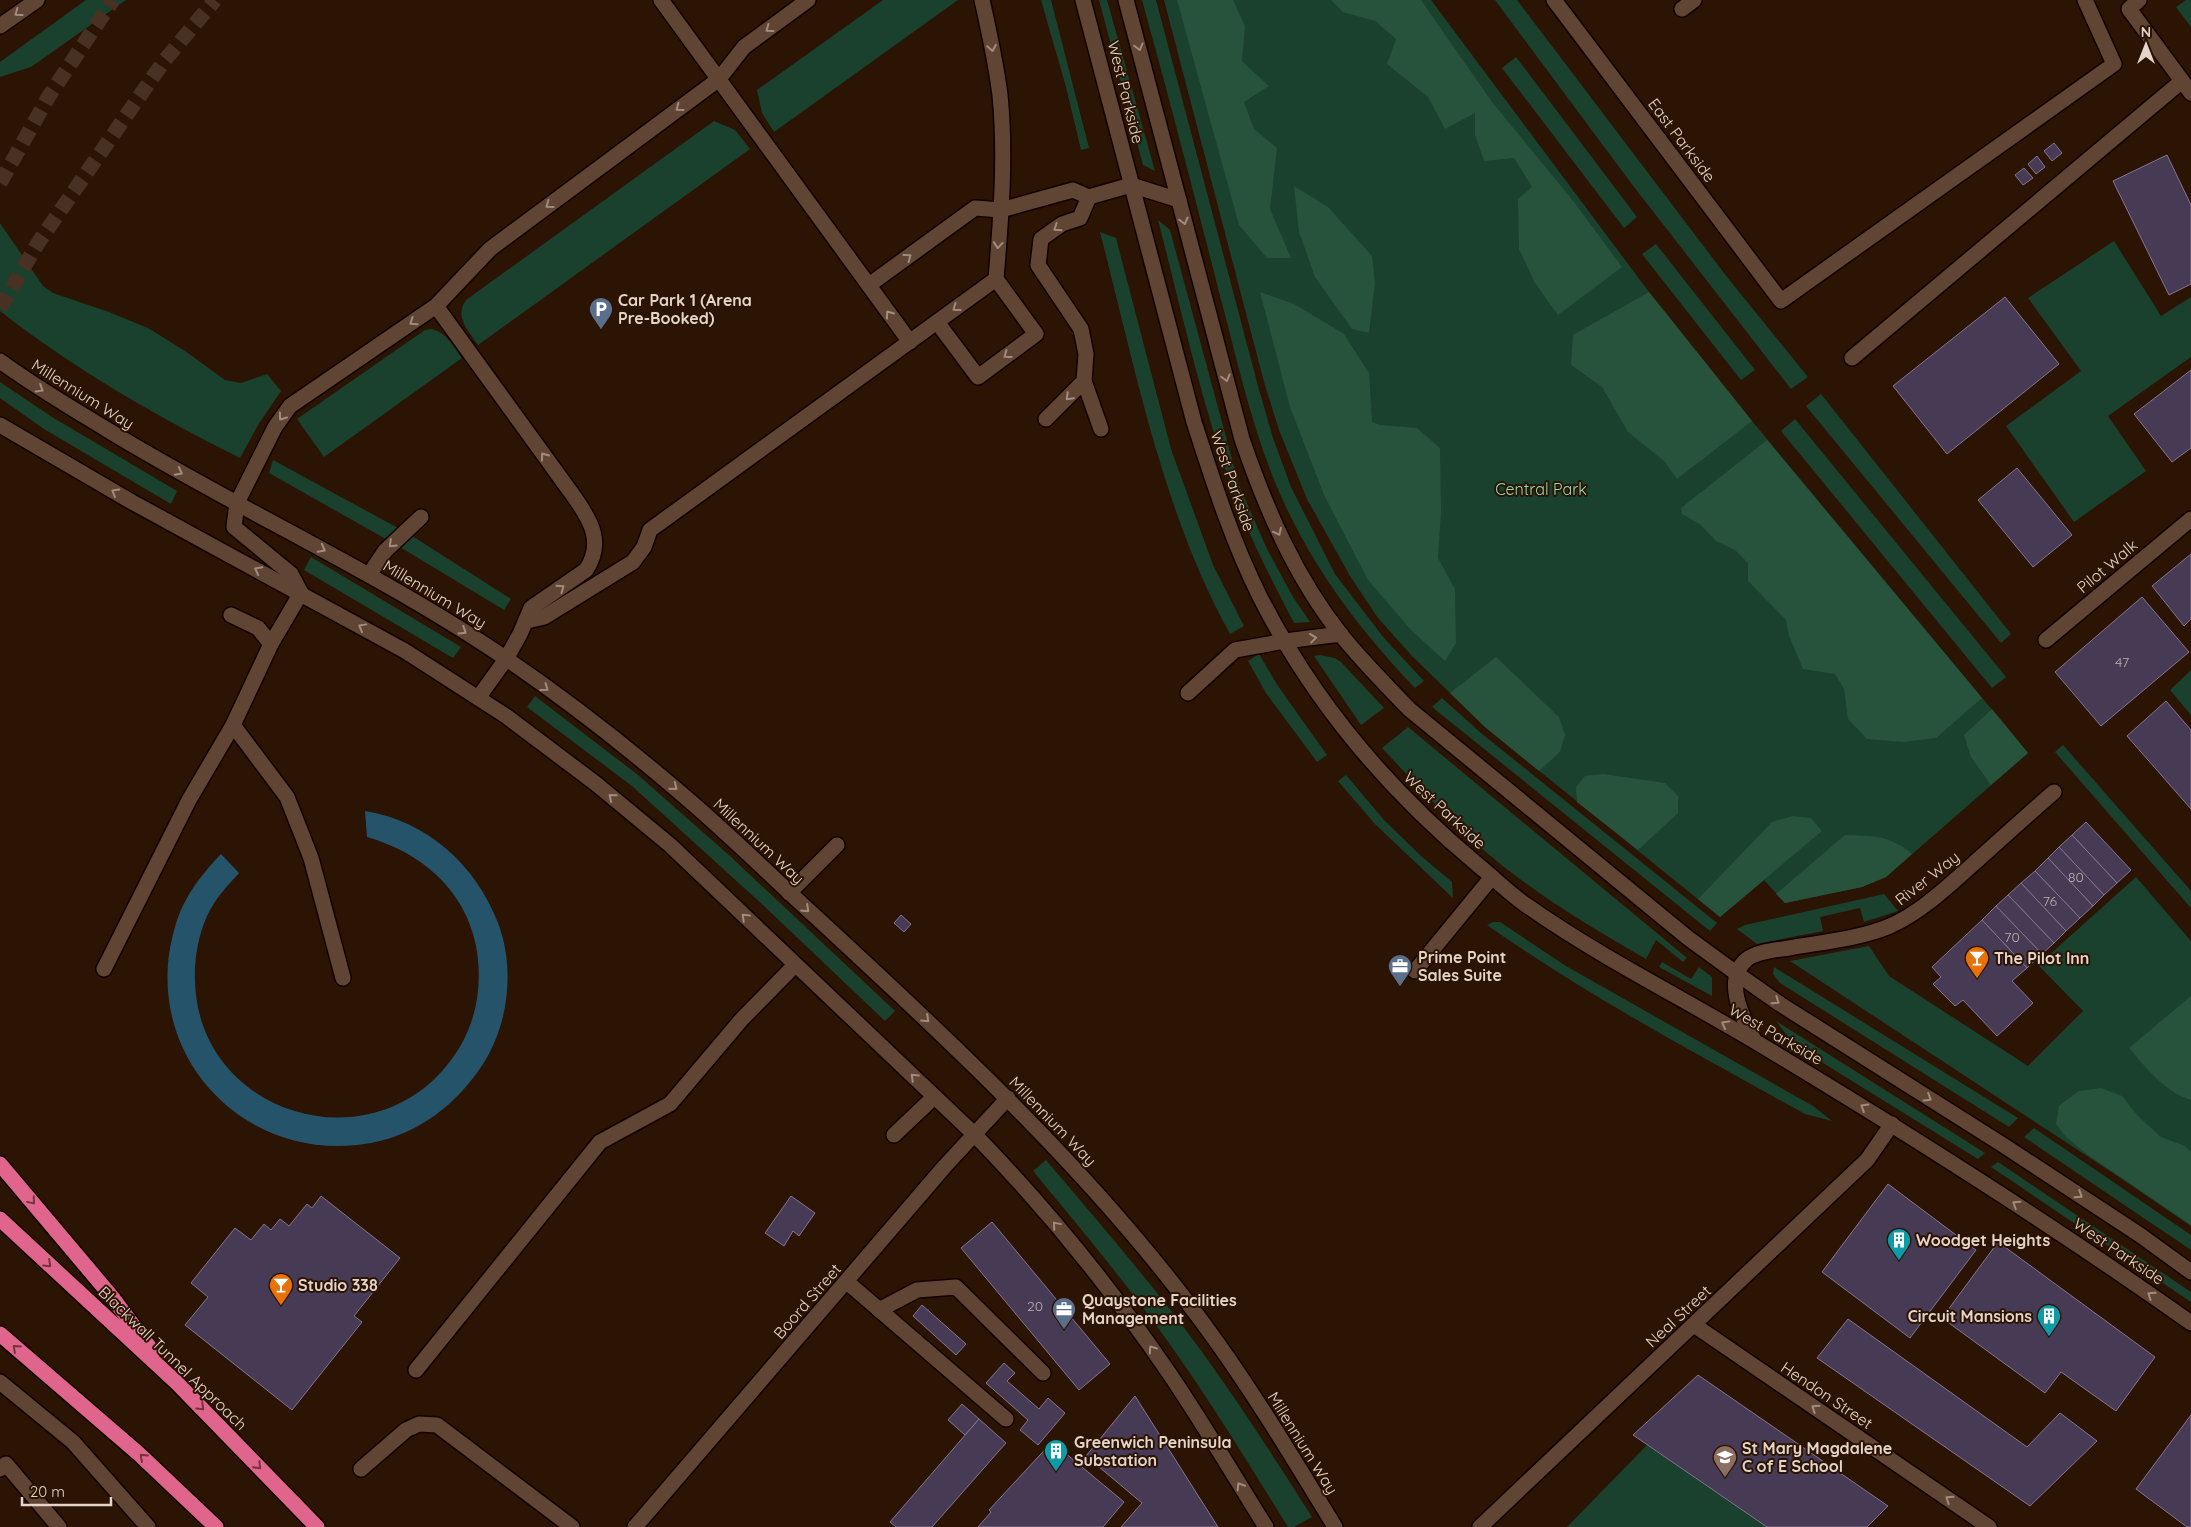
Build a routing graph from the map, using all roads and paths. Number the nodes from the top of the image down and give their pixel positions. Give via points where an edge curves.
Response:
1 (37, 0) edge
2 (661, 0) edge
3 (808, 0) edge
4 (982, 0) edge
5 (1083, 0) edge
6 (1126, 0) edge
7 (1554, 0) edge
8 (2085, 0) edge
9 (2134, 4) edge
10 (0, 26) edge
11 (718, 79) junction
12 (2182, 81) junction
13 (2191, 94) edge
14 (1131, 184) junction
15 (1089, 197) junction
16 (1179, 200) junction
17 (1001, 210) junction
18 (996, 279) junction
19 (869, 285) junction
20 (436, 306) junction
21 (937, 322) junction
22 (910, 342) junction
23 (1852, 358) dead end
24 (0, 361) edge
25 (1084, 381) junction
26 (1046, 419) dead end
27 (0, 425) edge
28 (1101, 429) dead end
29 (237, 503) junction
30 (421, 517) dead end
31 (2191, 519) edge
32 (369, 575) junction
33 (300, 593) junction
34 (230, 615) dead end
35 (527, 621) junction
36 (1341, 634) junction
37 (2046, 640) dead end
38 (1285, 641) junction
39 (271, 644) junction
40 (506, 659) junction
41 (1188, 692) dead end
42 (478, 698) junction
43 (233, 725) junction
44 (2054, 792) dead end
45 (837, 845) dead end
46 (1492, 877) junction
47 (789, 893) junction
48 (795, 965) junction
49 (104, 969) dead end
50 (1415, 971) dead end
51 (1736, 973) junction
52 (343, 978) dead end
53 (1754, 1041) junction
54 (934, 1097) junction
55 (1008, 1098) junction
56 (1892, 1124) junction
57 (974, 1135) junction
58 (894, 1136) dead end
59 (0, 1164) edge
60 (0, 1219) edge
61 (2191, 1272) edge
62 (847, 1282) junction
63 (879, 1310) junction
64 (2191, 1323) edge
65 (1694, 1325) junction
66 (0, 1334) edge
67 (416, 1370) dead end
68 (1043, 1373) dead end
69 (0, 1382) edge
70 (177, 1384) junction
71 (1006, 1419) dead end
72 (0, 1469) edge
73 (361, 1469) dead end
74 (59, 1527) edge
75 (148, 1527) edge
76 (216, 1527) edge
77 (317, 1527) edge
78 (572, 1527) edge
79 (634, 1527) edge
80 (1266, 1527) edge
81 (1335, 1527) edge
82 (1480, 1527) edge
83 (1989, 1527) edge

1 -> 10 street
2 - 11 street
3 -> 11 street via 744,47
4 -> 17 street via 1000,95
5 - 14 street, West Parkside
6 -> 16 street, West Parkside
7 - 8 street, East Parkside via 1781,301 2114,64
9 - 12 street
11 - 19 street
11 -> 20 street via 490,248
12 - 13 street
12 - 23 street
14 - 15 street
14 - 16 street
14 - 38 street, West Parkside via 1194,422 1215,487 1240,553
15 - 17 street via 1073,190
15 -> 25 street via 1080,218 1062,224 1041,239 1038,265 1081,329 1086,354
16 -> 36 street, West Parkside via 1242,438 1258,485 1291,557
17 -> 18 street
19 -> 17 street via 975,208
18 -> 21 street
18 -> 21 street via 1036,334 985,372 978,376
22 -> 19 street
20 -> 29 street via 290,406 275,427
35 -> 20 street via 531,608 586,570 591,563 594,532 590,520
21 - 22 street
22 - 35 street via 650,530 644,547 633,562 544,617
24 -> 29 street, Millennium Way via 27,382
25 -> 26 street
25 - 28 street
33 -> 27 street via 132,502
29 -> 32 street, Millennium Way
29 - 33 street via 234,527 291,574
30 -> 32 street via 385,551
31 - 37 street, Pilot Walk
32 -> 40 street, Millennium Way
33 - 39 street
42 -> 33 street via 404,651
34 - 39 street via 258,628
35 - 40 street
38 -> 36 street
36 - 51 street, West Parkside via 1409,709 1688,938
38 - 41 street via 1235,650
38 - 46 street, West Parkside via 1321,698 1359,749 1436,830
39 - 43 street
40 - 42 street
40 -> 47 street, Millennium Way via 686,797
48 -> 42 street via 670,845 595,783
43 - 49 street via 189,800
43 - 52 street via 287,797 311,858
44 - 51 street, River Way via 1915,913 1860,935 1768,951 1747,959
45 - 47 street
46 - 50 street
53 -> 46 street, West Parkside via 1594,950 1523,903
47 -> 55 street, Millennium Way
54 -> 48 street
48 - 67 street via 742,1019 670,1104 600,1142
51 - 53 street via 1736,997
51 -> 61 street, West Parkside via 2140,1235
56 -> 53 street, West Parkside
54 - 57 street
54 - 58 street
55 - 57 street, Boord Street
55 - 81 street, Millennium Way via 1080,1174 1202,1322
64 -> 56 street, West Parkside via 2105,1262
56 - 65 street, Neal Street via 1867,1160
57 - 62 street, Boord Street
80 -> 57 street via 1127,1314 1021,1182
59 -> 70 highway via 112,1297
60 -> 70 highway, Blackwall Tunnel Approach
62 - 63 street
62 - 79 street, Boord Street
63 - 68 street via 917,1290 956,1287
63 - 71 street
65 - 82 street, Neal Street
83 -> 65 street, Hendon Street
76 -> 66 highway via 139,1454
69 - 75 street via 73,1442
70 -> 77 highway, Blackwall Tunnel Approach
72 - 74 street via 6,1464
73 - 78 street via 406,1430 419,1424 437,1425

